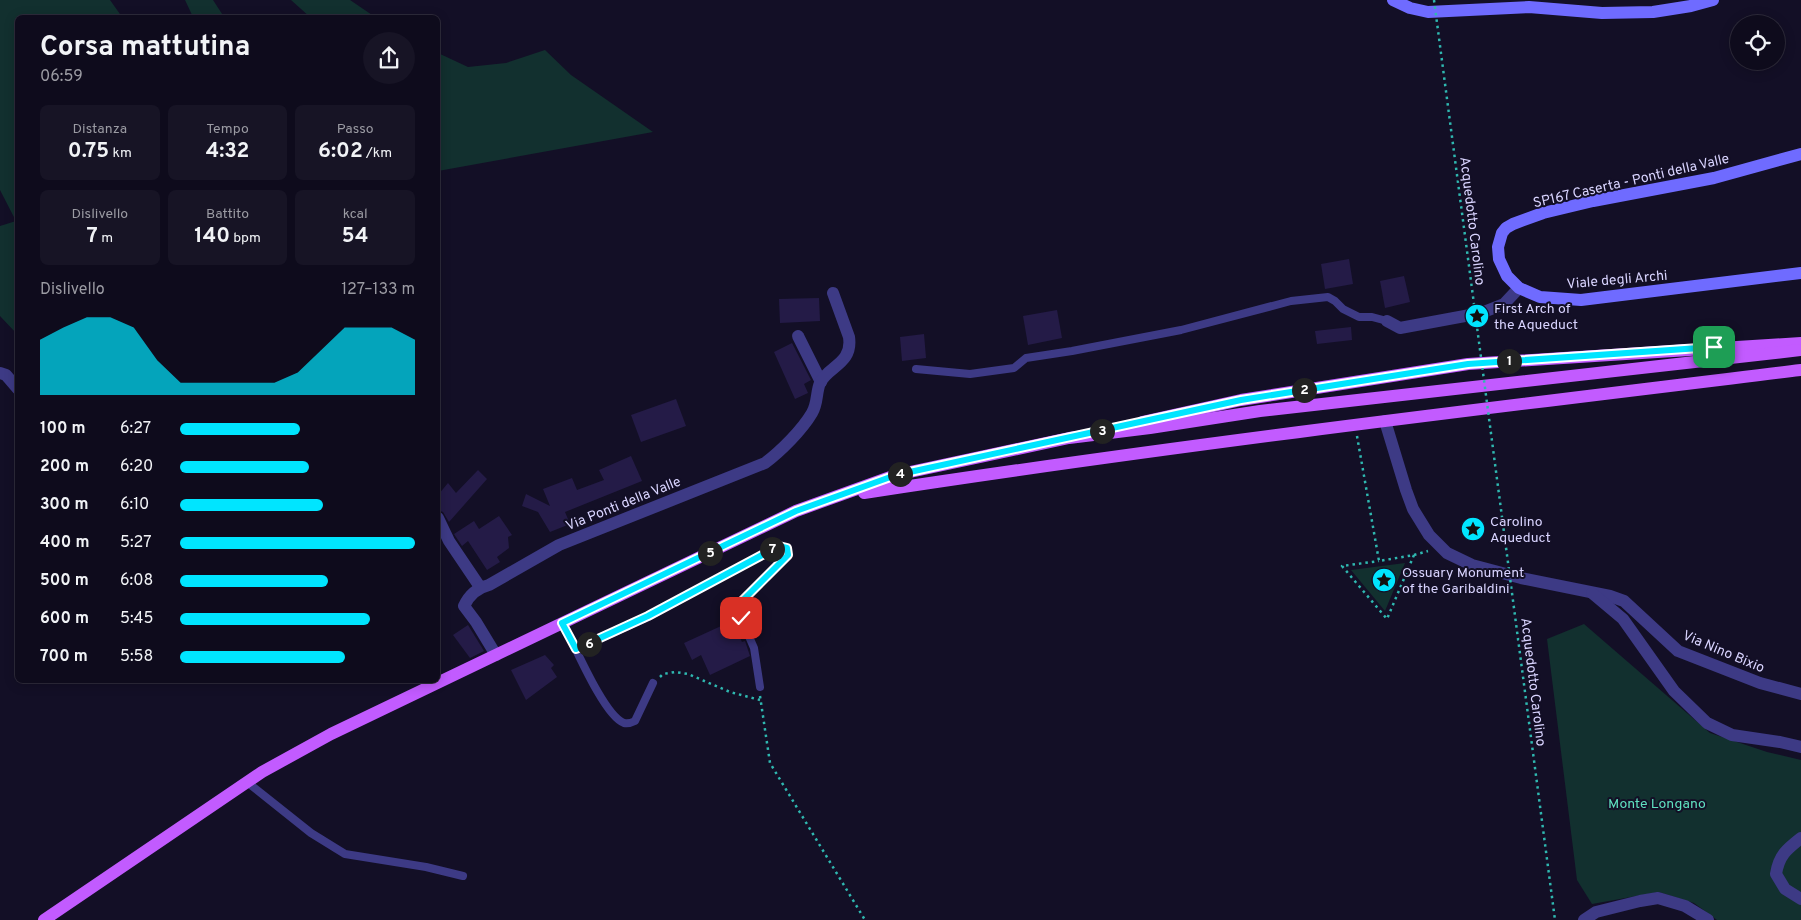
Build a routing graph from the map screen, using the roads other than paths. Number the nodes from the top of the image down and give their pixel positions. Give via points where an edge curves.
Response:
1 (1393, 0) edge
2 (1713, 0) edge
3 (1801, 154) edge
4 (1801, 273) edge
5 (1519, 288) junction
6 (833, 293) dead end
7 (1387, 321) joint
8 (798, 336) dead end
9 (1801, 342) edge
10 (1801, 350) edge
11 (916, 369) dead end
12 (1801, 370) edge
13 (0, 373) edge
14 (821, 382) junction
15 (15, 386) edge
16 (1385, 421) junction
17 (1069, 438) junction
18 (840, 496) junction
19 (440, 522) edge
20 (480, 587) junction
21 (1592, 593) junction
22 (562, 623) junction
23 (576, 649) junction
24 (496, 655) junction
25 (440, 682) edge
26 (438, 683) edge
27 (653, 683) road end
28 (760, 686) road end
29 (1801, 694) edge
30 (1801, 747) edge
31 (247, 782) junction
32 (1801, 838) edge
33 (463, 876) dead end
34 (1801, 899) edge
35 (44, 920) edge
36 (1584, 920) edge
37 (1708, 920) edge

1 - 2 main road via 1428,12 1529,7 1602,13 1653,12
3 - 5 main road, SP167 Caserta - Ponti della Valle via 1714,178 1543,213 1513,224 1502,233 1498,254 1507,276
4 - 5 main road, Viale degli Archi via 1581,300 1540,298
5 - 7 street via 1504,304 1481,313 1400,328
6 - 14 street via 850,344 847,354
7 - 11 lane via 1359,317 1328,297 1291,301 1181,330 1026,358 1014,368 970,374
8 - 14 street
9 - 17 main road via 1468,364 1241,400
10 - 17 main road via 1269,409
12 - 16 main road
13 - 15 street
14 - 20 street, Via Ponti della Valle via 812,413 781,451 765,463 559,545
16 - 18 main road via 988,473
16 - 21 street, Via Nino Bixio via 1413,509 1429,535 1448,553 1472,565
17 - 18 main road via 896,475
18 - 22 main road via 796,511
19 - 20 street
20 - 24 street, Via Ponti della Valle via 464,606
21 - 29 street, Via Nino Bixio via 1624,602 1678,651 1760,683
21 - 30 street via 1623,619 1674,691 1707,723 1732,736
22 - 23 lane
22 - 24 main road
23 - 27 lane via 600,698 614,717 623,723 634,721
23 - 28 lane via 648,616 779,546 787,548 788,555 740,603 739,610 754,648
24 - 25 main road
26 - 31 main road via 331,734
31 - 33 lane via 311,833 346,854
31 - 35 main road
32 - 34 street via 1778,861 1776,874 1786,889
36 - 37 street via 1596,912 1658,898 1684,906

